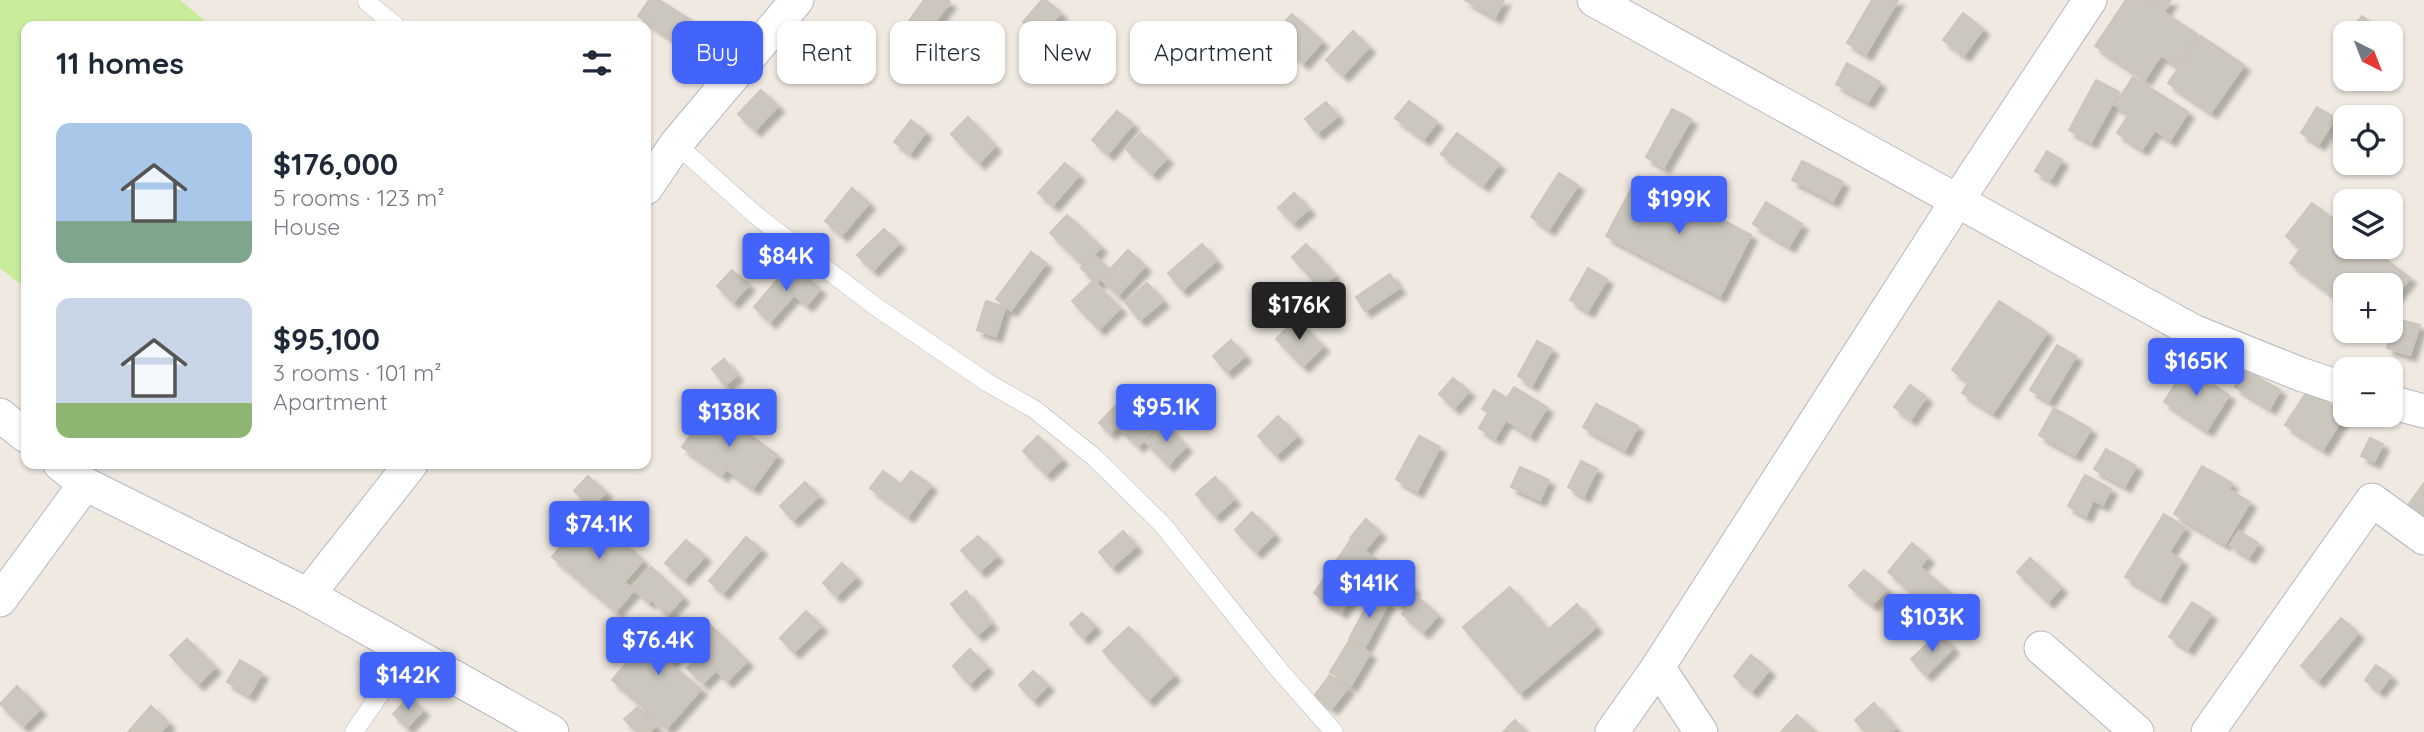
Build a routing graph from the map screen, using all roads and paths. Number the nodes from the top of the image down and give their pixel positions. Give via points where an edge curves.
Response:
1 (369, 0) edge
2 (797, 0) edge
3 (1594, 0) edge
4 (2090, 0) edge
5 (390, 21) edge
6 (676, 144) junction
7 (651, 181) edge
8 (1957, 201) junction
9 (2333, 385) edge
10 (2403, 405) edge
11 (2424, 411) edge
12 (0, 415) edge
13 (21, 432) edge
14 (407, 469) edge
15 (72, 474) edge
16 (2424, 538) edge
17 (307, 595) junction
18 (0, 600) edge
19 (2040, 648) dead end
20 (408, 653) junction
21 (1658, 667) junction
22 (354, 732) edge
23 (552, 732) edge
24 (1334, 732) edge
25 (1612, 732) edge
26 (1701, 732) edge
27 (2137, 732) edge
28 (2208, 732) edge

1 - 5 lane
2 - 6 street
3 - 8 street
4 - 8 street
6 - 7 street
6 - 24 lane via 758,217 875,306 1034,409 1094,457 1162,524
8 - 9 street via 2193,331
8 - 21 street
10 - 11 street
12 - 13 street
14 - 17 street
15 - 17 street
15 - 18 street
16 - 28 street via 2372,500
17 - 20 street
19 - 27 street
20 - 22 lane
20 - 23 street
21 - 25 street
21 - 26 street

